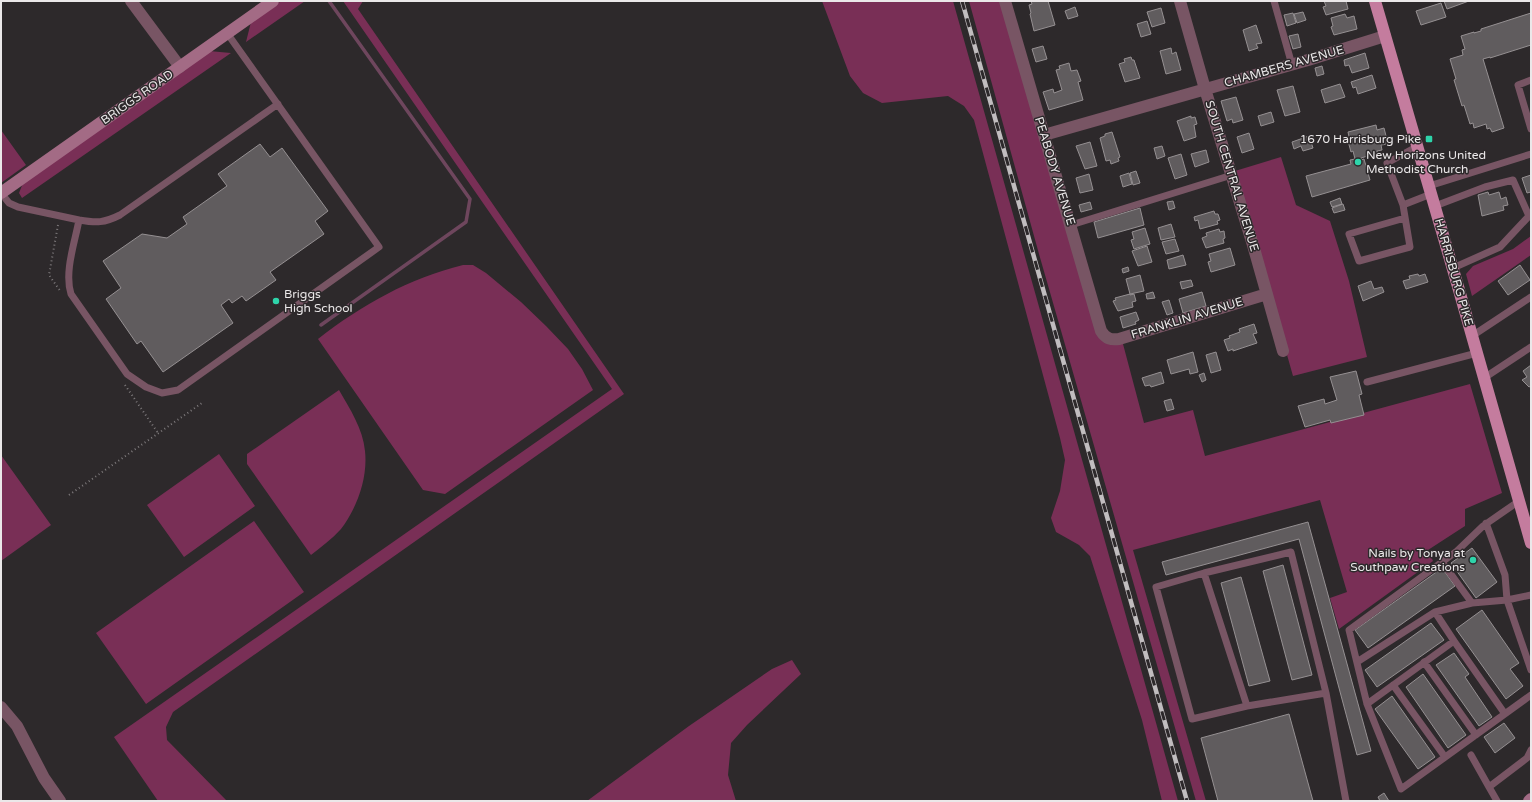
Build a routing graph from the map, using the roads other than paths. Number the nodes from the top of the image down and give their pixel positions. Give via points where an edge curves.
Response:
1 (130, 1) edge
2 (273, 1) edge
3 (1005, 1) edge
4 (1180, 1) edge
5 (1274, 1) edge
6 (1375, 1) edge
7 (227, 33) junction
8 (1386, 36) junction
9 (1292, 65) junction
10 (180, 67) junction
11 (1531, 80) edge
12 (1205, 89) junction
13 (278, 104) junction
14 (1531, 129) edge
15 (1044, 135) junction
16 (1418, 146) junction
17 (1531, 154) edge
18 (1232, 175) junction
19 (1430, 190) junction
20 (1, 193) edge
21 (1403, 205) junction
22 (1435, 206) junction
23 (1405, 218) junction
24 (79, 220) junction
25 (1071, 225) junction
26 (1453, 268) junction
27 (1267, 294) junction
28 (1531, 297) edge
29 (1472, 336) junction
30 (1107, 338) joint
31 (1531, 347) edge
32 (1283, 351) dead end
33 (1477, 353) junction
34 (1484, 378) junction
35 (1367, 382) dead end
36 (1519, 501) junction
37 (1486, 523) junction
38 (1531, 543) edge
39 (1442, 562) junction
40 (1204, 573) junction
41 (1531, 595) edge
42 (1507, 600) junction
43 (1472, 603) junction
44 (1435, 612) junction
45 (1454, 642) junction
46 (1357, 662) junction
47 (1424, 662) junction
48 (1531, 670) edge
49 (1393, 685) junction
50 (1326, 693) junction
51 (1531, 696) edge
52 (1367, 704) junction
53 (1247, 706) junction
54 (1, 707) edge
55 (1505, 714) junction
56 (1476, 736) junction
57 (1531, 750) edge
58 (1471, 755) dead end
59 (1445, 757) junction
60 (1489, 787) junction
61 (59, 801) edge
62 (1346, 801) edge
63 (1497, 801) edge

1 - 10 street
2 - 7 street, BRIGGS ROAD
3 - 15 street, PEABODY AVENUE
4 - 12 street, SOUTH CENTRAL AVENUE
5 - 9 lane
6 - 8 main road, HARRISBURG PIKE
7 - 10 street, BRIGGS ROAD
7 - 13 lane
8 - 9 street, CHAMBERS AVENUE
8 - 16 main road, HARRISBURG PIKE
9 - 12 street, CHAMBERS AVENUE
10 - 20 street, BRIGGS ROAD
11 - 14 lane via 1518,85
12 - 15 street, CHAMBERS AVENUE
12 - 18 street, SOUTH CENTRAL AVENUE
13 - 24 lane via 120,215 100,223
13 - 24 lane via 379,247 178,390 162,393 146,387 127,374 71,294 68,285 69,272
15 - 25 street, PEABODY AVENUE
16 - 19 main road, HARRISBURG PIKE
16 - 21 lane via 1387,163
17 - 19 lane
18 - 25 lane
18 - 27 street, SOUTH CENTRAL AVENUE
19 - 21 lane
19 - 22 main road, HARRISBURG PIKE
20 - 24 lane via 9,203
21 - 23 lane
22 - 26 main road, HARRISBURG PIKE
22 - 26 lane via 1485,187 1513,180 1529,216 1500,247
23 - 23 lane via 1349,234 1358,261 1410,247
25 - 30 street, PEABODY AVENUE via 1101,331
26 - 29 main road, HARRISBURG PIKE
27 - 30 street, FRANKLIN AVENUE via 1119,339
27 - 32 street, SOUTH CENTRAL AVENUE
28 - 29 lane
29 - 33 main road, HARRISBURG PIKE
31 - 34 lane
33 - 34 main road, HARRISBURG PIKE
33 - 35 lane
34 - 36 main road, HARRISBURG PIKE
36 - 37 lane
36 - 38 main road, HARRISBURG PIKE
37 - 39 lane
37 - 42 lane via 1506,575
39 - 43 lane
39 - 46 lane via 1349,630
40 - 50 lane via 1291,552
40 - 53 lane
40 - 53 lane via 1156,587 1192,719
41 - 42 lane
42 - 43 lane
42 - 48 lane
43 - 44 lane
44 - 45 lane
44 - 46 lane
45 - 47 lane
45 - 55 lane
46 - 52 lane
47 - 49 lane
47 - 56 lane
49 - 52 lane
49 - 59 lane
50 - 53 lane
50 - 62 lane
51 - 55 lane
52 - 59 lane via 1401,789
54 - 61 street via 17,726
55 - 56 lane
56 - 59 lane
57 - 60 lane via 1527,758
58 - 60 lane
60 - 63 lane

